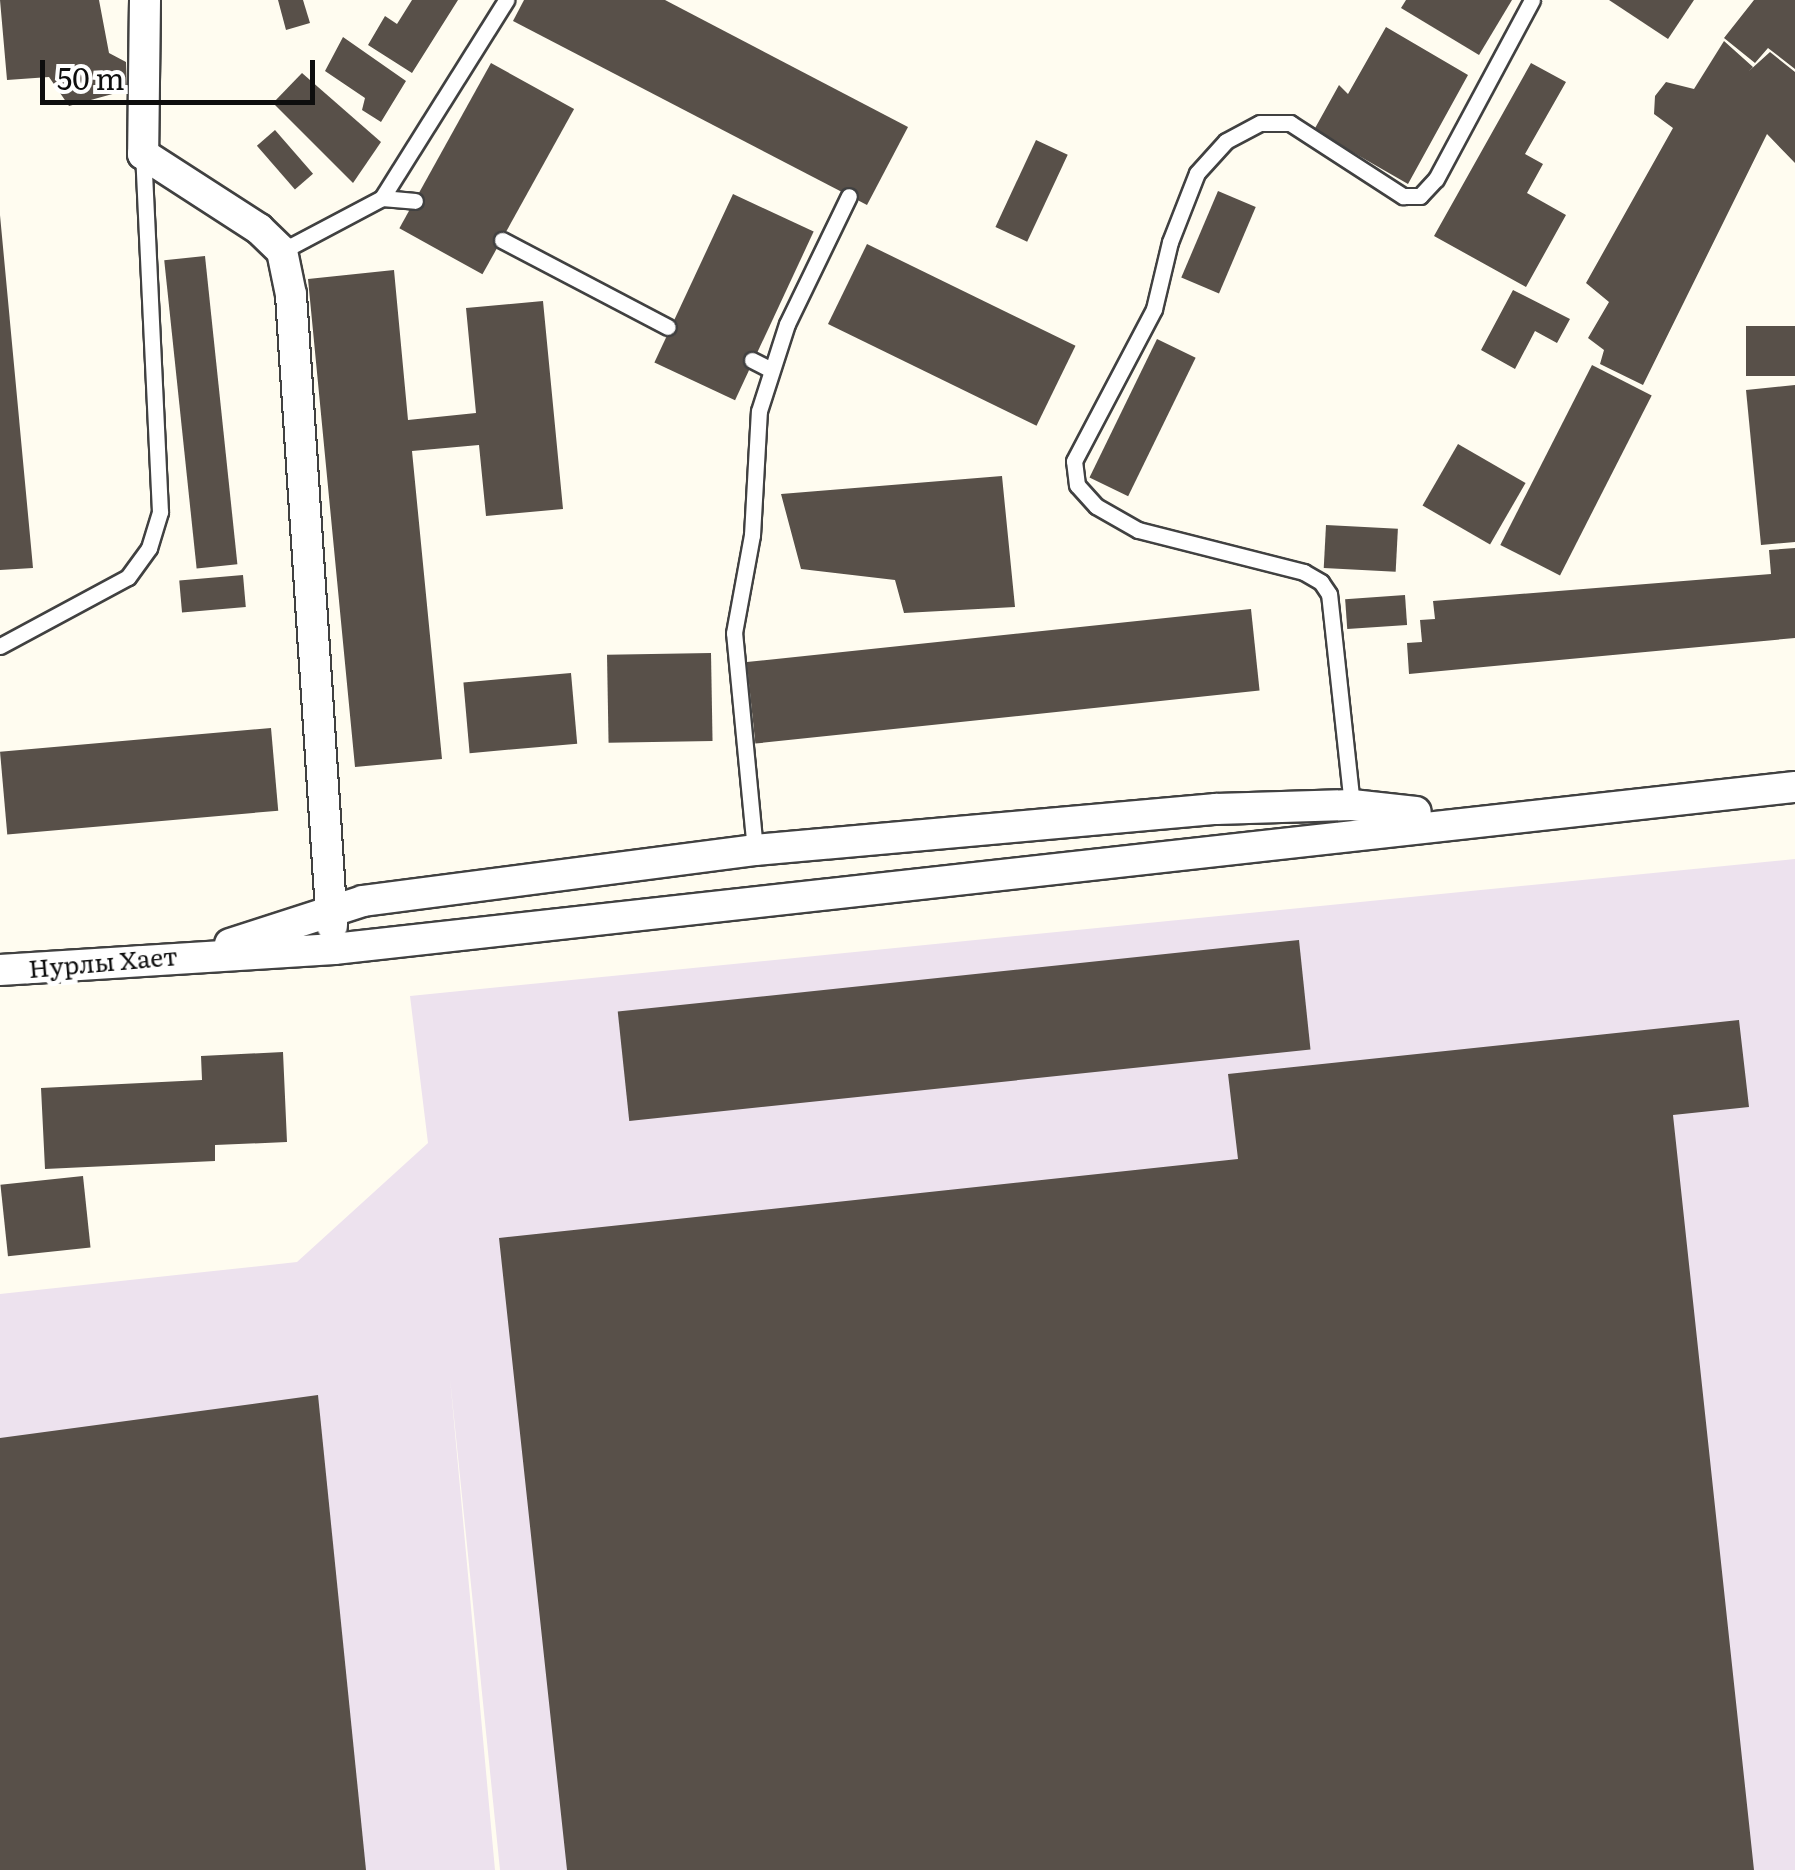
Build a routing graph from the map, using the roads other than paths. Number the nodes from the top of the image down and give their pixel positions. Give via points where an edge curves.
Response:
1 (145, 0) edge
2 (506, 0) edge
3 (1532, 0) edge
4 (143, 154) junction
5 (849, 196) dead end
6 (382, 198) junction
7 (415, 200) dead end
8 (502, 240) dead end
9 (282, 251) junction
10 (668, 326) dead end
11 (752, 360) dead end
12 (770, 370) junction
13 (0, 646) edge
14 (1795, 787) edge
15 (1352, 805) junction
16 (1474, 818) junction
17 (755, 850) junction
18 (330, 910) junction
19 (334, 949) junction
20 (206, 953) junction
21 (0, 970) edge

1 - 4 street
2 - 6 lane
3 - 15 lane via 1436,179 1420,196 1403,196 1290,124 1260,124 1226,140 1197,173 1154,309 1074,461 1076,485 1086,496 1138,530 1321,582 1330,594
4 - 9 street
4 - 13 lane via 160,512 149,548 128,578
5 - 12 lane
6 - 7 lane
6 - 9 lane
8 - 10 lane
9 - 18 street via 291,296
11 - 12 lane
12 - 17 lane via 759,411 752,535 734,632
14 - 16 street
15 - 16 street
15 - 17 street via 1216,809
16 - 19 street
17 - 18 street
18 - 19 street
18 - 20 street
19 - 20 street
20 - 21 street, Нурлы Хает

